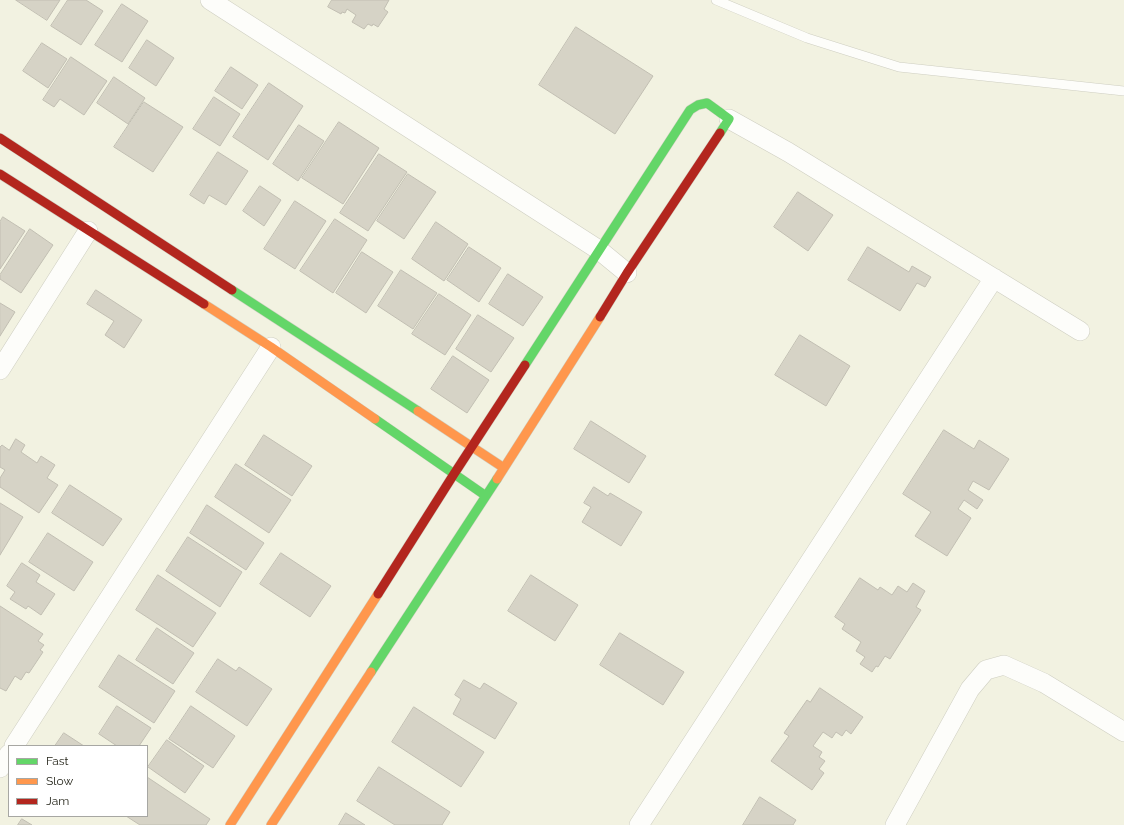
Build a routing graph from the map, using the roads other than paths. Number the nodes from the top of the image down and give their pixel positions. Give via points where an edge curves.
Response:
1 (210, 0) edge
2 (716, 0) edge
3 (1124, 91) edge
4 (729, 119) junction
5 (0, 138) edge
6 (0, 174) edge
7 (88, 231) junction
8 (599, 250) junction
9 (627, 273) junction
10 (994, 278) junction
11 (1080, 331) dead end
12 (271, 348) junction
13 (0, 370) edge
14 (472, 447) junction
15 (504, 468) junction
16 (454, 474) junction
17 (486, 496) junction
18 (1124, 732) edge
19 (15, 745) edge
20 (8, 756) edge
21 (0, 768) edge
22 (230, 825) edge
23 (271, 825) edge
24 (639, 825) edge
25 (895, 825) edge

1 - 8 street
2 - 3 lane via 807,38 899,67
4 - 8 street via 707,103 690,110
4 - 9 street
4 - 10 street via 788,152
5 - 14 street
6 - 7 street
7 - 12 street
7 - 13 street
8 - 9 street
8 - 14 street
9 - 15 street
10 - 11 street
10 - 24 street
12 - 16 street
12 - 19 street
14 - 15 street
14 - 16 street
15 - 17 street
16 - 17 street
16 - 22 street
17 - 23 street
18 - 25 street via 1044,683 1004,665 986,670 970,689
20 - 21 street

